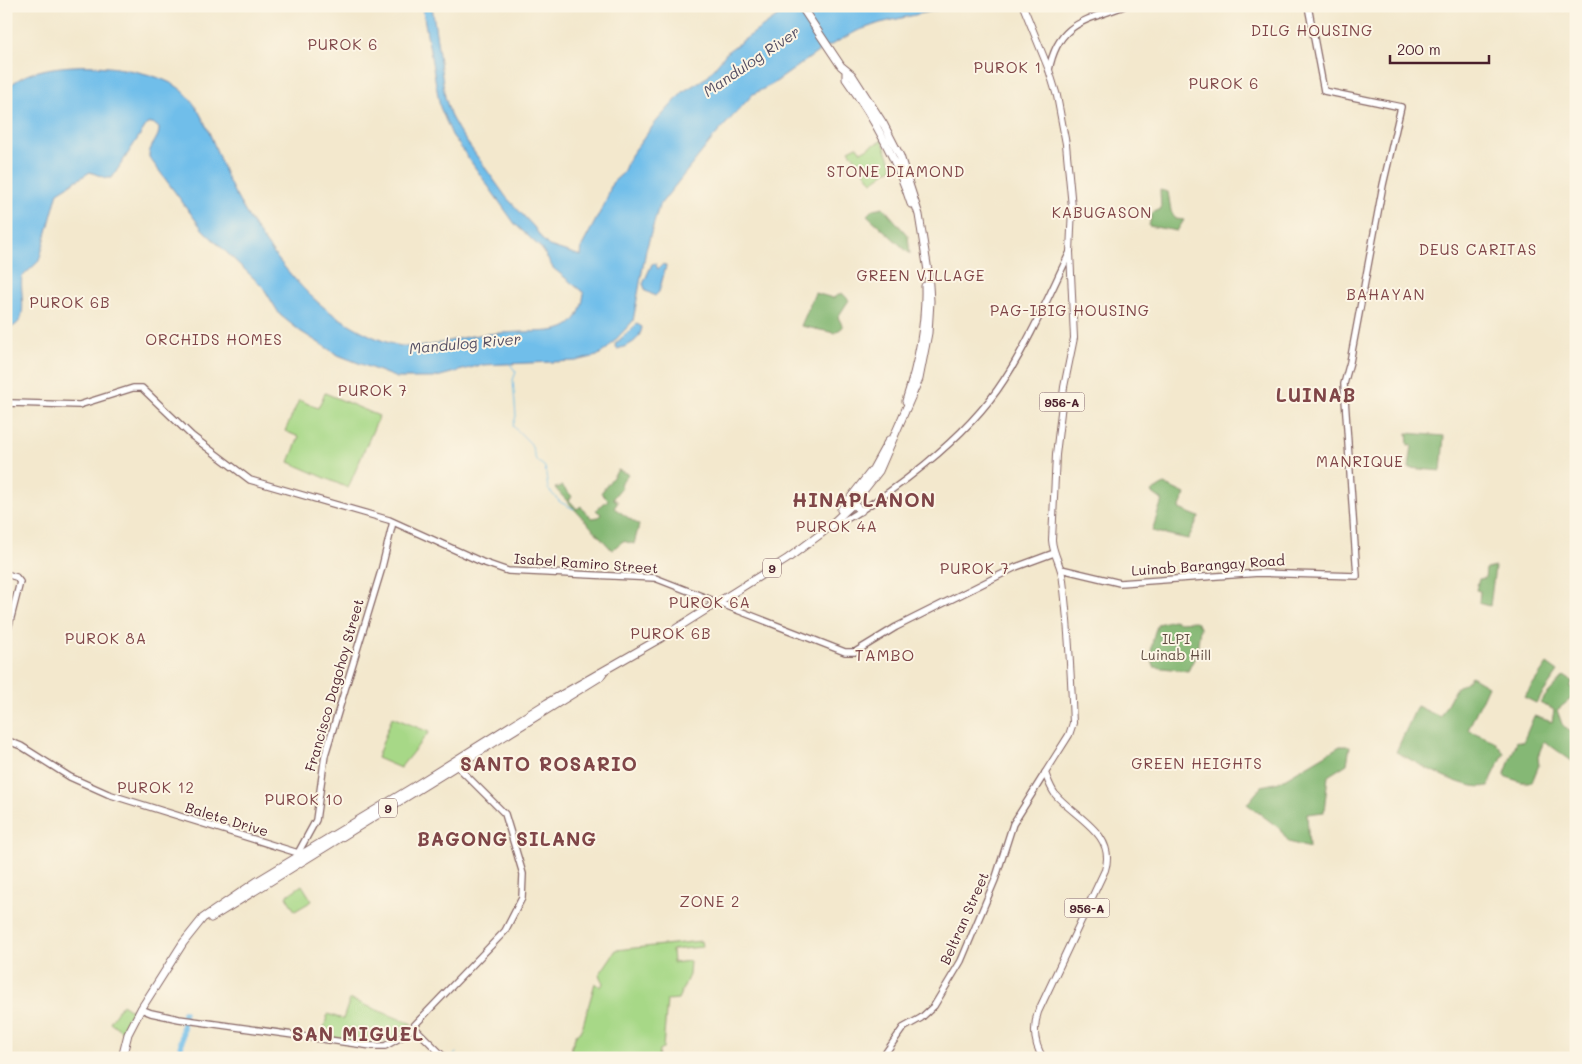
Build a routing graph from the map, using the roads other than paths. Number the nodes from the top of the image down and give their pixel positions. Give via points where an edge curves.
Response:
1 (801, 6) edge
2 (1023, 6) edge
3 (1124, 6) edge
4 (1308, 6) edge
5 (844, 69) junction
6 (1049, 70) junction
7 (1070, 252) junction
8 (6, 406) edge
9 (854, 504) junction
10 (861, 511) junction
11 (391, 521) junction
12 (822, 533) junction
13 (1054, 553) junction
14 (1061, 569) junction
15 (6, 574) edge
16 (719, 602) junction
17 (6, 637) edge
18 (605, 670) junction
19 (6, 740) edge
20 (456, 766) junction
21 (1045, 772) junction
22 (300, 857) junction
23 (142, 1010) junction
24 (414, 1027) junction
25 (122, 1058) edge
26 (126, 1058) edge
27 (445, 1058) edge
28 (882, 1058) edge
29 (1043, 1058) edge

1 - 5 highway, 9
2 - 6 main road, 956-A
3 - 6 street via 1063,34 1054,47
4 - 14 street, Luinab Barangay Road via 1324,90 1401,107 1382,185 1344,384 1358,576 1259,573 1120,583
5 - 9 highway, 9 via 852,75 896,147 913,192 925,246 930,301 919,379 879,471
5 - 12 highway, 9 via 846,78 892,150 904,179 919,230 925,300 914,377 894,430 873,469
6 - 7 main road, 956-A via 1066,144 1072,207
7 - 10 street, 956-A via 1037,322 990,398 915,473
7 - 13 main road, 956-A via 1075,330 1064,387 1054,472
8 - 11 street, Isabel Ramiro Street via 79,405 142,388 192,436 256,483
9 - 10 highway
9 - 12 highway, 9
10 - 12 street, 956-A
11 - 16 street, Isabel Ramiro Street via 500,569 655,578
11 - 22 street, Francisco Dagohoy Street via 381,571 325,755 316,820
12 - 16 highway, 9
13 - 14 main road, 956-A
13 - 16 street, Isabel Ramiro Street via 1016,567 896,627 852,653
14 - 21 main road, 956-A via 1066,600 1073,723
15 - 17 street via 20,579
16 - 18 highway, 9
18 - 20 highway, 9 via 600,677
18 - 22 highway, 9
19 - 22 street, Balete Drive via 70,777 108,794
20 - 22 highway, 9
20 - 24 street via 505,814 524,887 517,911 505,931
21 - 28 street, Beltran Street via 1013,824 995,880 961,961 934,1006 903,1028
21 - 29 main road, 956-A via 1055,793 1105,842 1108,856 1105,870 1038,1012 1036,1039
22 - 23 highway, 9 via 229,900 194,926
23 - 24 street via 182,1019 385,1046
23 - 25 highway, 9 via 128,1034
23 - 26 highway, 9
24 - 27 street

